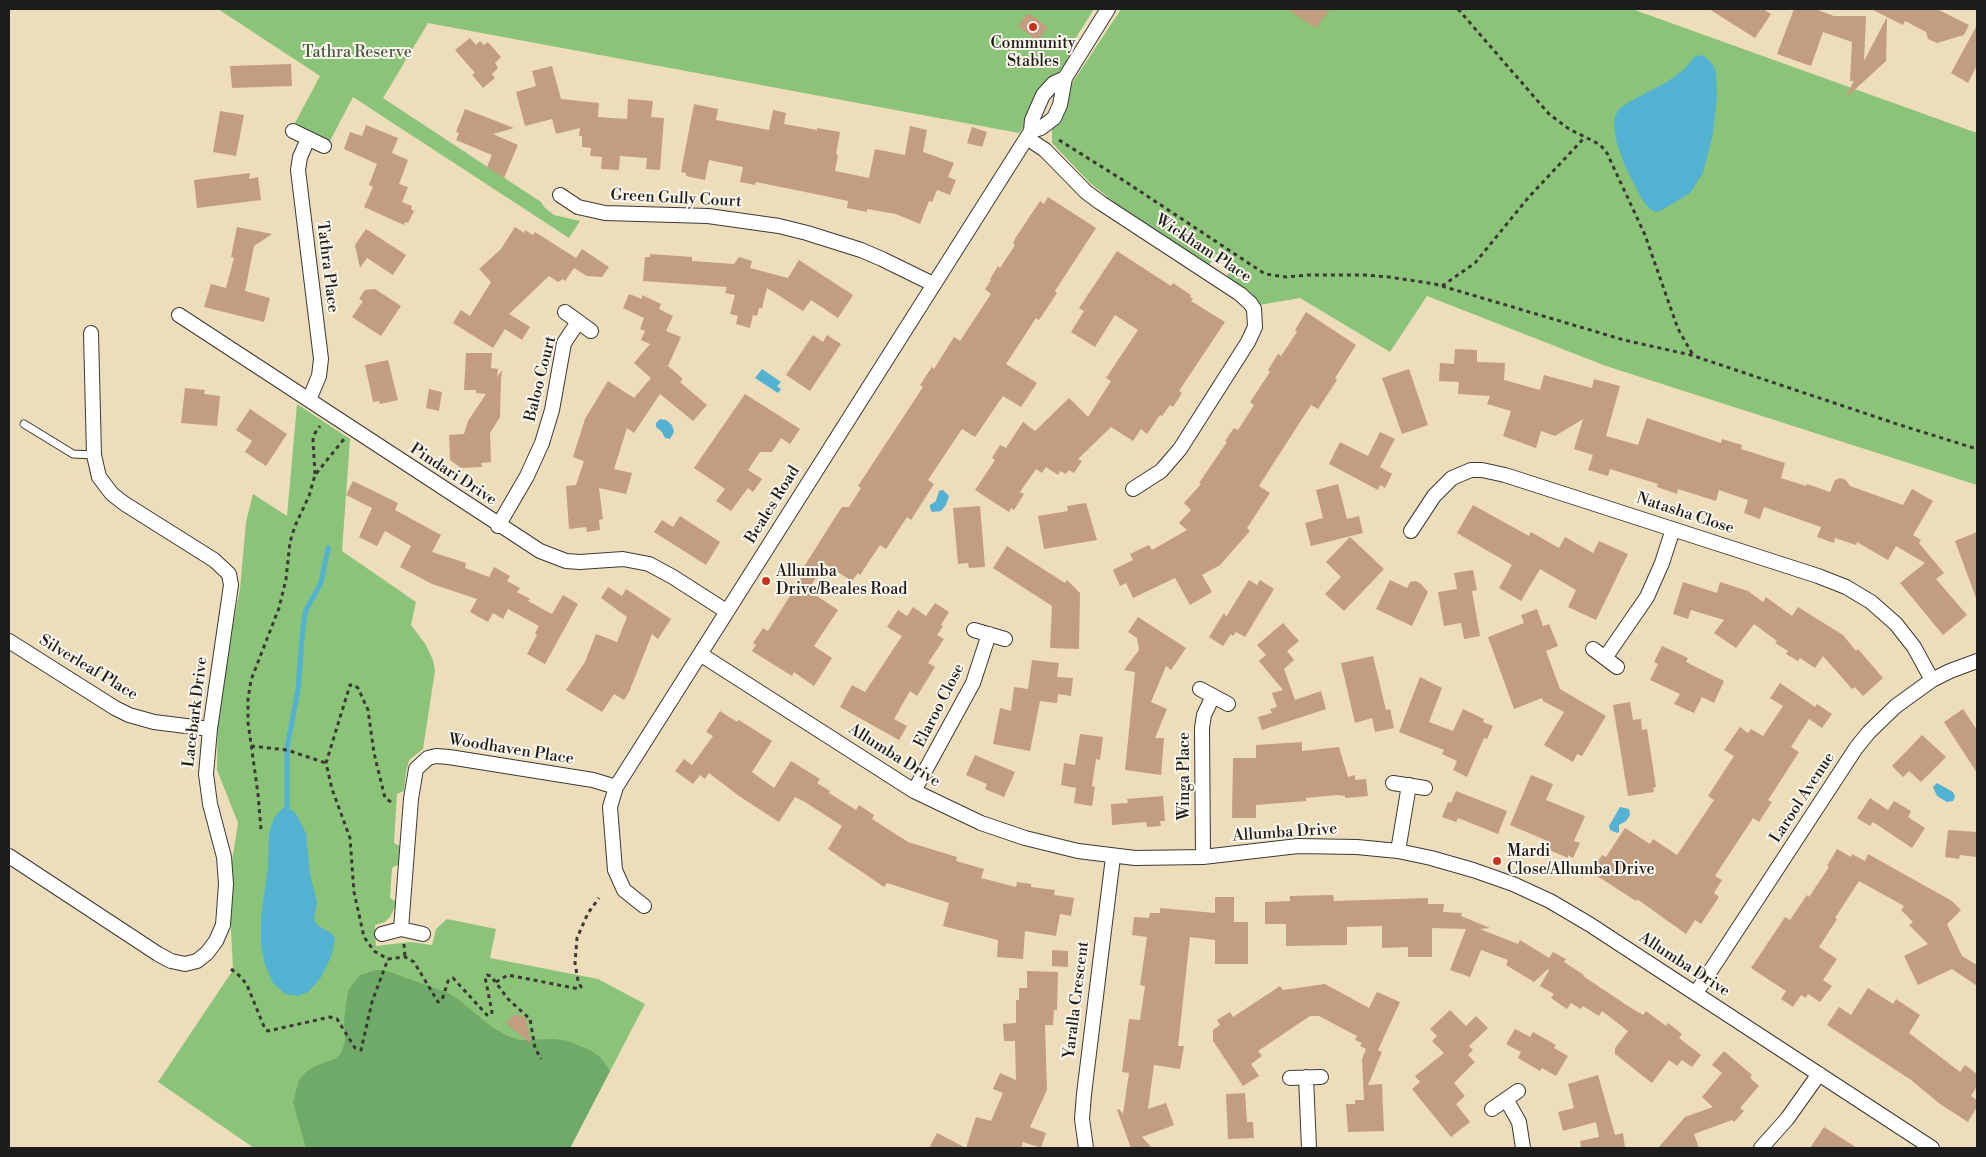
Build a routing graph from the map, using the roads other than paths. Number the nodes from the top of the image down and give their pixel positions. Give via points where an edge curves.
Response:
1 (1108, 9) edge
2 (1065, 78) junction
3 (293, 131) dead end
4 (1029, 135) junction
5 (308, 139) junction
6 (324, 146) dead end
7 (560, 196) dead end
8 (933, 284) junction
9 (565, 312) dead end
10 (179, 315) dead end
11 (578, 322) junction
12 (591, 331) dead end
13 (90, 333) dead end
14 (309, 400) junction
15 (24, 424) dead end
16 (94, 455) junction
17 (1133, 489) dead end
18 (498, 526) junction
19 (1674, 529) junction
20 (1411, 531) dead end
21 (726, 611) junction
22 (974, 630) dead end
23 (990, 634) junction
24 (1005, 639) dead end
25 (9, 641) edge
26 (1593, 649) dead end
27 (700, 654) junction
28 (1605, 658) junction
29 (1977, 662) edge
30 (1618, 667) dead end
31 (1932, 680) junction
32 (1200, 689) dead end
33 (1213, 696) junction
34 (1228, 704) dead end
35 (210, 729) junction
36 (1393, 783) dead end
37 (1409, 785) junction
38 (616, 787) junction
39 (1425, 788) dead end
40 (914, 790) junction
41 (1398, 852) junction
42 (1113, 856) junction
43 (1203, 857) junction
44 (11, 861) edge
45 (644, 906) dead end
46 (401, 929) junction
47 (382, 934) dead end
48 (423, 934) dead end
49 (1696, 993) junction
50 (1819, 1074) junction
51 (1306, 1077) junction
52 (1321, 1077) dead end
53 (1290, 1078) dead end
54 (1492, 1109) dead end
55 (1086, 1148) edge
56 (1309, 1148) edge
57 (1523, 1148) edge
58 (1761, 1148) edge
59 (1932, 1148) edge

1 - 2 street, Beales Road
2 - 4 street, Beales Road via 1054,83 1043,95
2 - 4 street, Beales Road via 1057,113 1045,126
3 - 5 street
4 - 8 street, Beales Road
4 - 17 street, Wickham Place via 1101,203 1240,294 1254,310 1255,327 1248,342 1176,456 1161,471
5 - 6 street
5 - 14 street, Tathra Place via 298,170 321,359 319,376
7 - 8 street, Green Gully Court via 578,206 605,213 708,216 788,228 861,250
8 - 21 street, Beales Road
9 - 11 street
10 - 14 street, Pindari Drive
11 - 12 street
11 - 18 street, Baloo Court via 564,344 552,410 542,443
13 - 16 street, Lacebark Drive
14 - 18 street, Pindari Drive
15 - 16 lane via 73,454
16 - 35 street, Lacebark Drive via 99,477 112,494 214,560 228,574 231,585
18 - 21 street, Pindari Drive via 540,552 566,561 623,559 648,564
19 - 20 street, Natasha Close via 1482,470 1452,478 1434,496
19 - 28 street via 1647,597
19 - 31 street, Natasha Close via 1818,576 1859,594 1884,612 1906,635
21 - 27 street, Beales Road
22 - 23 street
23 - 24 street
23 - 40 street, Elaroo Close via 965,698
25 - 35 street, Silverleaf Place via 129,715 154,722
26 - 28 street
27 - 38 street, Beales Road
27 - 40 street, Allumba Drive
28 - 30 street
29 - 31 street, Larool Avenue
31 - 49 street, Larool Avenue via 1890,710 1856,748
32 - 33 street
33 - 34 street
33 - 43 street, Winga Place via 1203,720
35 - 44 street, Lacebark Drive via 206,757 207,791 224,858 226,906 216,942 197,961 185,964 171,961
36 - 37 street
37 - 39 street
37 - 41 street
38 - 45 street, Beales Road via 610,807 615,870 624,890
38 - 46 street, Woodhaven Place via 593,780 449,757 428,758 416,769 411,799
40 - 42 street, Allumba Drive via 1002,831 1050,845
41 - 43 street, Allumba Drive via 1357,847 1298,846
41 - 49 street, Allumba Drive via 1494,876 1530,892 1589,924
42 - 43 street, Allumba Drive
42 - 55 street, Yaralla Crescent via 1084,1094 1082,1119
46 - 47 street
46 - 48 street
49 - 50 street, Allumba Drive
50 - 58 street via 1787,1120
50 - 59 street, Allumba Drive
51 - 52 street
51 - 53 street
51 - 56 street
54 - 57 street via 1512,1095

